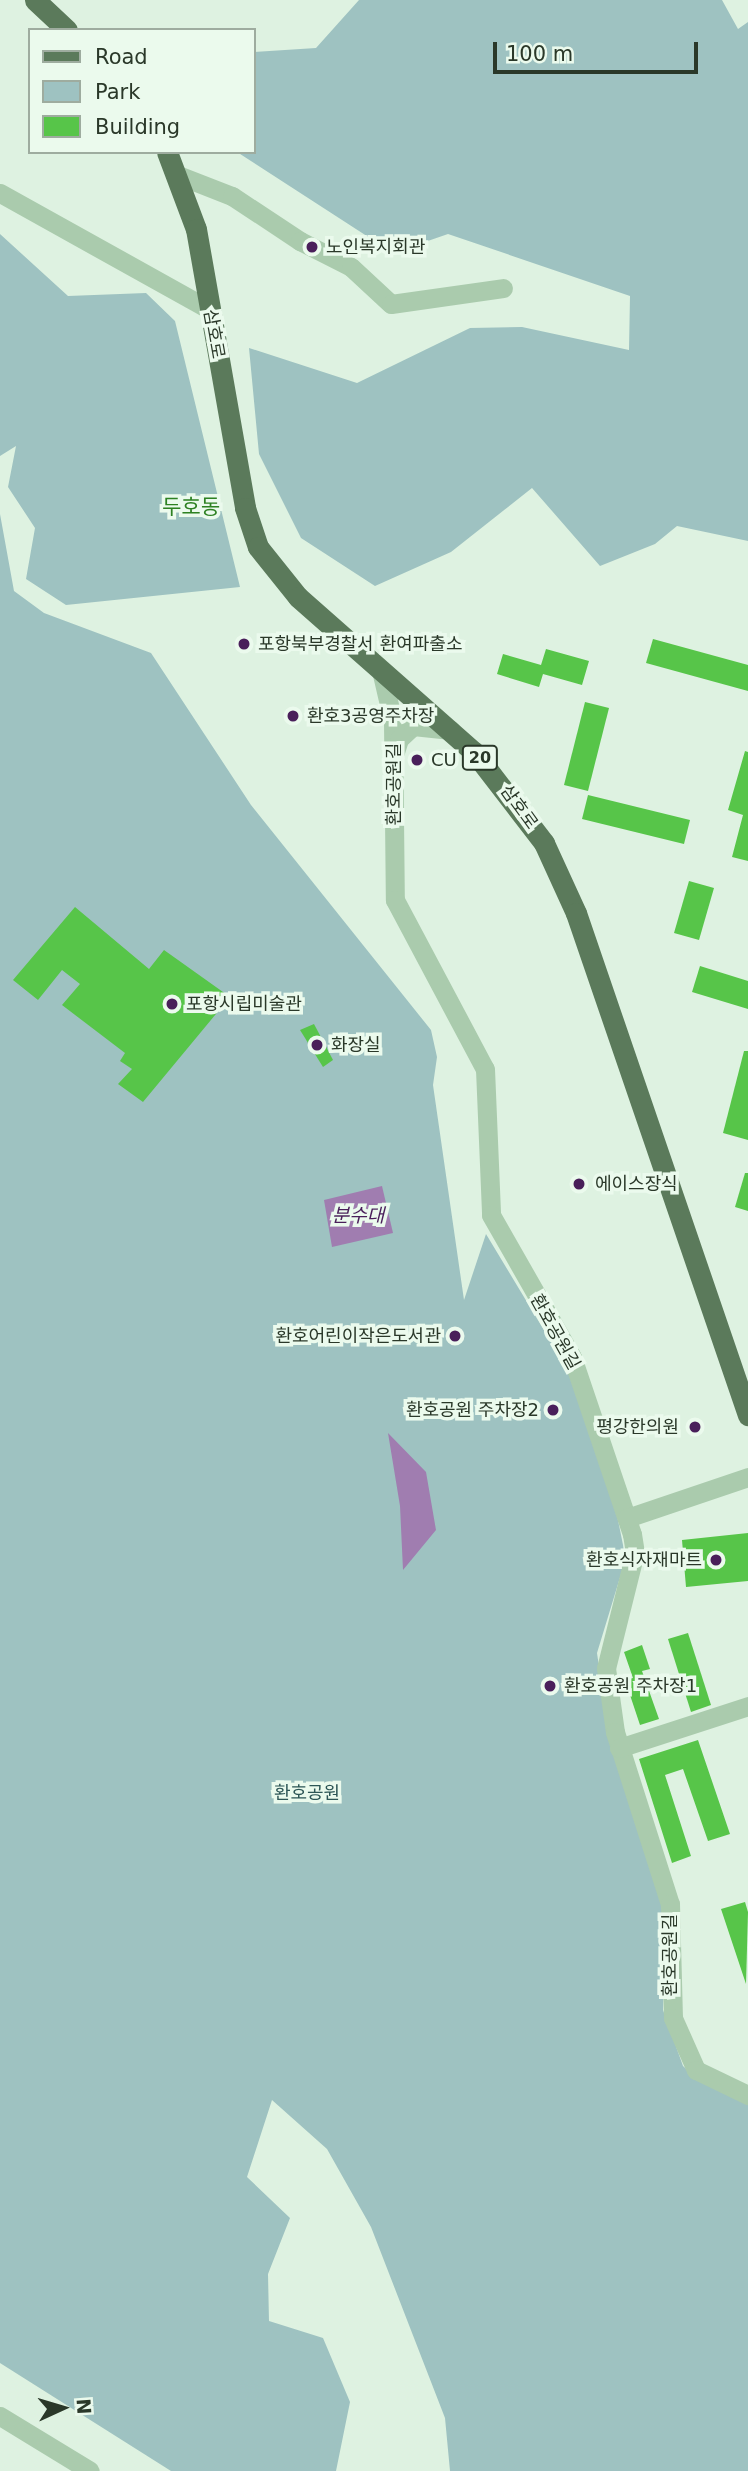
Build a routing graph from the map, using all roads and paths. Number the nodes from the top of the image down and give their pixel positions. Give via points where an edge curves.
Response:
1 (35, 0) edge
2 (65, 28) edge
3 (168, 154) edge
4 (178, 175) junction
5 (0, 192) edge
6 (503, 288) dead end
7 (210, 310) junction
8 (381, 670) junction
9 (454, 731) junction
10 (395, 752) junction
11 (729, 1356) junction
12 (748, 1374) edge
13 (748, 1415) edge
14 (748, 1477) edge
15 (627, 1518) junction
16 (748, 1706) edge
17 (619, 1748) junction
18 (748, 2095) edge
19 (0, 2416) edge
20 (90, 2471) edge

1 - 2 main road
3 - 4 main road, 삼호로 / 20
4 - 6 street via 232,196 351,267 391,304
4 - 7 main road, 삼호로 / 20 via 196,229
5 - 7 street
7 - 8 main road, 삼호로 / 20 via 245,508 258,547 298,597
8 - 9 main road, 삼호로 / 20
8 - 10 street, 환호공원길 via 391,703
9 - 10 street via 434,724 413,726 399,739
9 - 11 main road, 삼호로 / 20 via 530,821 569,894
10 - 15 street, 환호공원길 via 394,886 399,913 485,1069 491,1214 572,1357
11 - 12 street
11 - 13 main road, 삼호로 / 20
14 - 15 street
15 - 17 street, 환호공원길 via 635,1552 606,1668
16 - 17 street
17 - 18 street, 환호공원길 via 670,1904 670,2002 683,2050 703,2075
19 - 20 street

